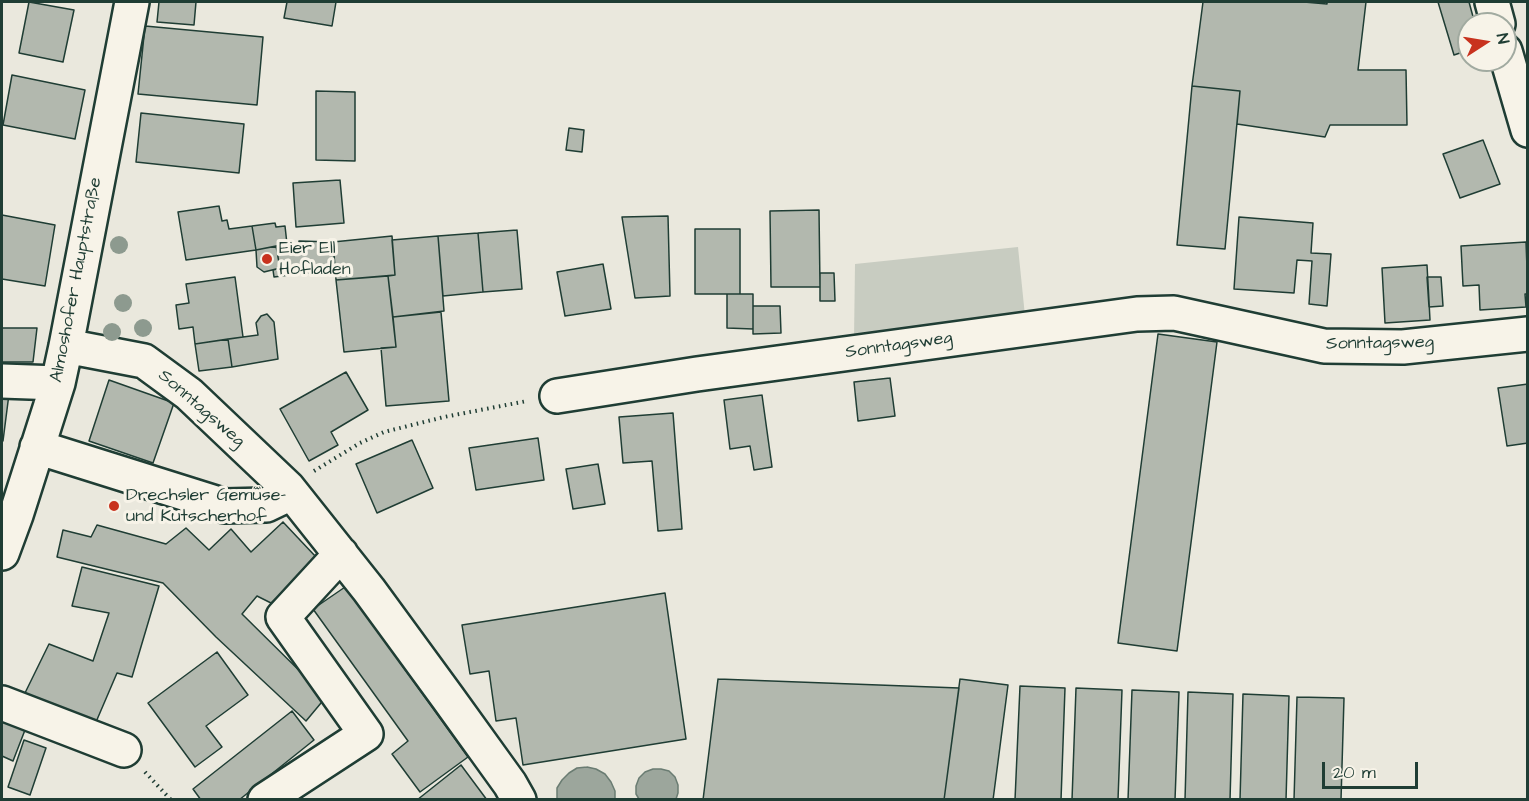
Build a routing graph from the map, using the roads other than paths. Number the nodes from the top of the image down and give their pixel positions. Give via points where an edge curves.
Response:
1 (132, 2) edge
2 (1511, 72) edge
3 (1527, 129) edge
4 (1527, 334) edge
5 (66, 346) junction
6 (2, 381) edge
7 (58, 383) junction
8 (557, 396) road end
9 (37, 447) junction
10 (289, 491) junction
11 (2, 553) edge
12 (341, 554) junction
13 (2, 703) edge
14 (124, 750) dead end
15 (265, 800) edge
16 (519, 800) edge

1 - 5 street, Almoshofer Hauptstraße
2 - 3 street
4 - 8 street, Sonntagsweg via 1403,347 1324,346 1174,313 1137,314
5 - 7 street, Almoshofer Hauptstraße
5 - 10 street, Sonntagsweg via 144,361 189,394
6 - 7 street
7 - 9 street, Almoshofer Hauptstraße
9 - 10 street via 225,506 266,505
9 - 11 street, Almoshofer Hauptstraße
10 - 12 street, Sonntagsweg
12 - 15 street via 283,617 366,734
12 - 16 street, Sonntagsweg
13 - 14 street

